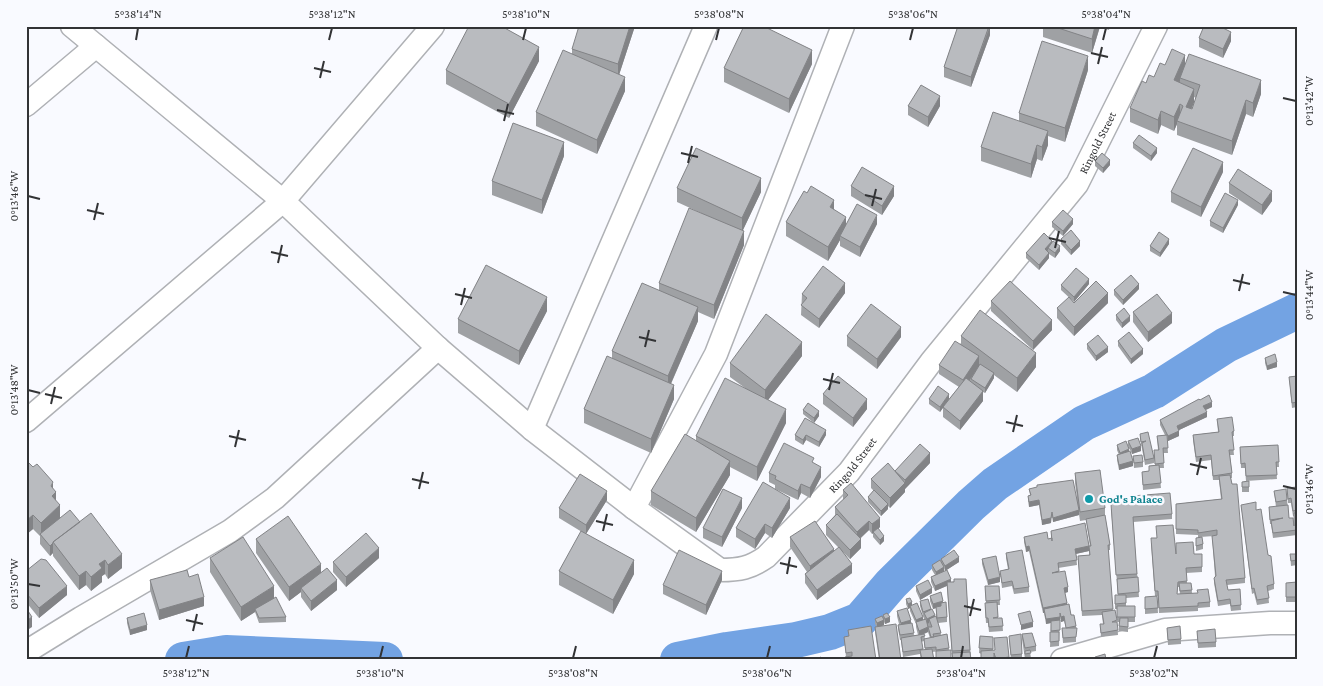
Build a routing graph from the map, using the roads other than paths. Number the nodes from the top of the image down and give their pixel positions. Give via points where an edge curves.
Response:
1 (72, 26) edge
2 (433, 26) edge
3 (706, 26) edge
4 (843, 26) edge
5 (1156, 26) edge
6 (96, 46) junction
7 (26, 105) edge
8 (284, 201) junction
9 (438, 348) junction
10 (26, 421) edge
11 (532, 429) junction
12 (634, 508) junction
13 (1297, 623) edge
14 (26, 652) edge
15 (1062, 660) edge

1 - 6 street, Ringold Street
2 - 8 street
3 - 11 street
4 - 12 street via 716,354
5 - 12 street, Ringold Street via 1077,184 931,362 849,472 766,558 752,566 720,570
6 - 7 street
6 - 8 street, Ringold Street
8 - 9 street, Ringold Street
8 - 10 street
9 - 11 street, Ringold Street
9 - 14 street via 276,498 230,531
11 - 12 street, Ringold Street
13 - 15 street via 1165,630

